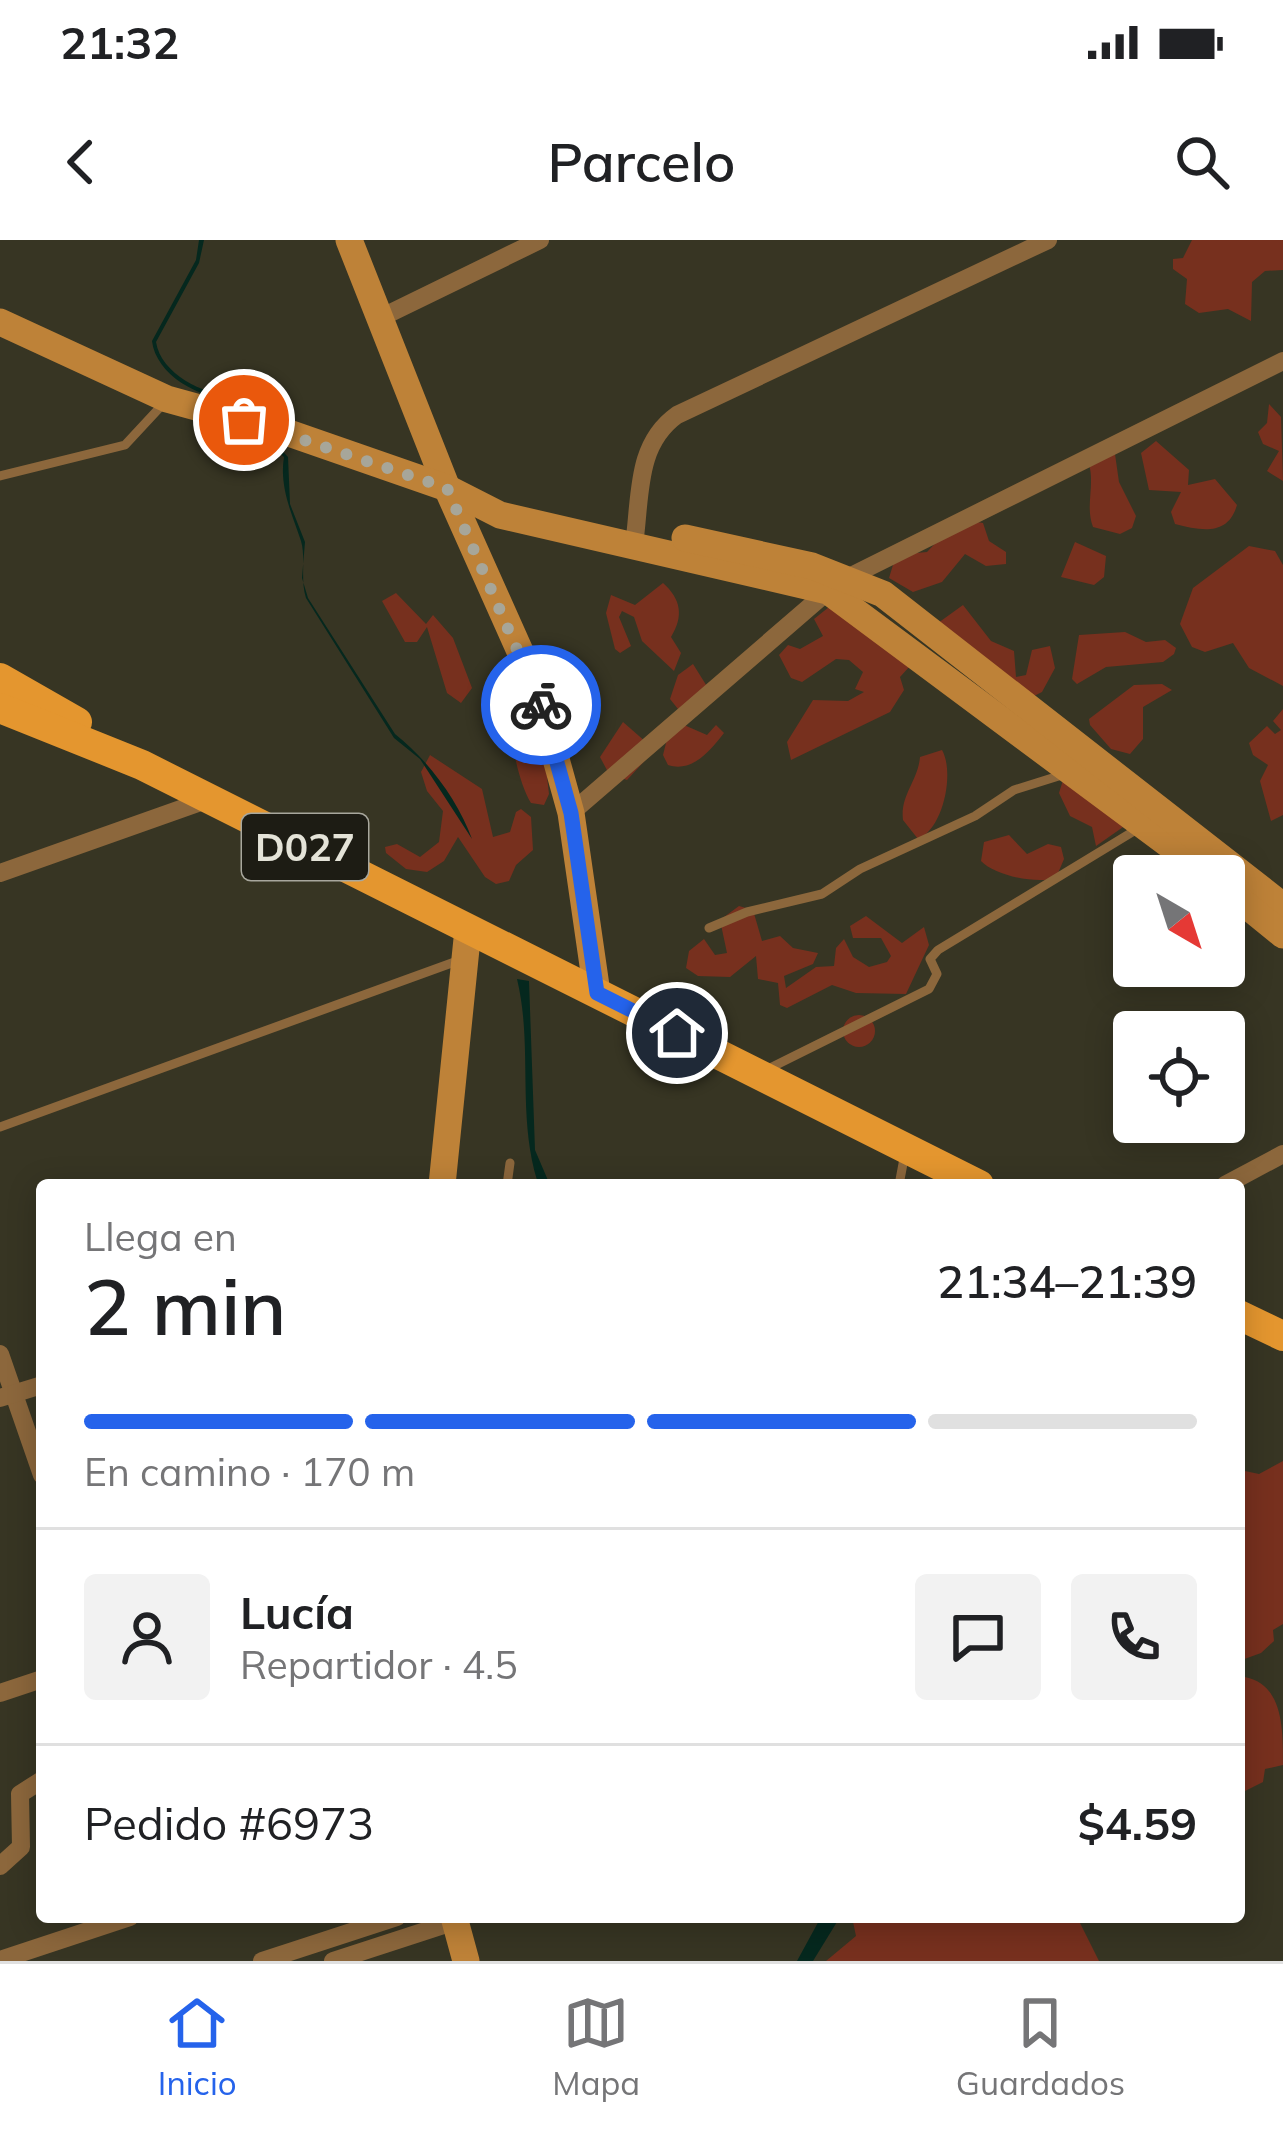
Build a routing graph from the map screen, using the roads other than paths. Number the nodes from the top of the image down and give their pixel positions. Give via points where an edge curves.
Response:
1 (349, 240) edge
2 (541, 240) edge
3 (1048, 240) edge
4 (379, 319) junction
5 (0, 322) edge
6 (1283, 361) edge
7 (167, 399) junction
8 (0, 476) edge
9 (458, 494) junction
10 (635, 536) junction
11 (837, 585) junction
12 (0, 678) edge
13 (0, 708) edge
14 (142, 765) junction
15 (1076, 771) junction
16 (209, 799) junction
17 (571, 813) junction
18 (1146, 824) junction
19 (1184, 855) edge
20 (0, 873) edge
21 (1245, 904) edge
22 (1283, 906) edge
23 (709, 928) dead end
24 (1283, 935) edge
25 (467, 943) junction
26 (597, 993) junction
27 (757, 1074) junction
28 (0, 1127) edge
29 (906, 1148) junction
30 (1283, 1154) edge
31 (510, 1163) dead end
32 (443, 1179) edge
33 (508, 1179) edge
34 (899, 1179) edge
35 (968, 1179) edge
36 (1236, 1179) edge
37 (1245, 1318) edge
38 (1283, 1336) edge
39 (0, 1354) edge
40 (36, 1387) edge
41 (6, 1397) edge
42 (36, 1462) edge
43 (36, 1680) edge
44 (0, 1693) edge
45 (36, 1784) edge
46 (0, 1866) edge
47 (112, 1923) edge
48 (379, 1923) edge
49 (443, 1923) edge
50 (456, 1923) edge
51 (0, 1960) edge
52 (262, 1961) edge
53 (333, 1961) edge
54 (466, 1961) edge

1 - 4 street
2 - 4 street
3 - 10 street via 657,429 645,456
4 - 9 street
5 - 7 street
6 - 11 street
7 - 8 lane via 125,445
7 - 9 street via 283,430
9 - 10 street via 500,515
9 - 17 street via 536,688
10 - 11 street
11 - 15 street
11 - 17 street
11 - 22 street via 883,594
12 - 14 main road, D027
13 - 14 main road, D027
14 - 16 main road, D027
15 - 18 street
15 - 23 lane via 1014,790 822,894
16 - 20 street
16 - 25 main road, D027
17 - 26 street
18 - 19 street
18 - 27 lane via 938,950 929,989
21 - 24 street
25 - 26 main road, D027
25 - 28 lane
25 - 32 street
26 - 27 main road, D027
27 - 29 main road, D027
29 - 34 lane
29 - 35 main road, D027
30 - 36 street
31 - 33 lane
37 - 38 main road
39 - 41 street
40 - 41 street
41 - 42 street
43 - 44 street
45 - 46 street via 20,1794 21,1847
47 - 51 street
48 - 52 street
49 - 53 street
50 - 54 street

